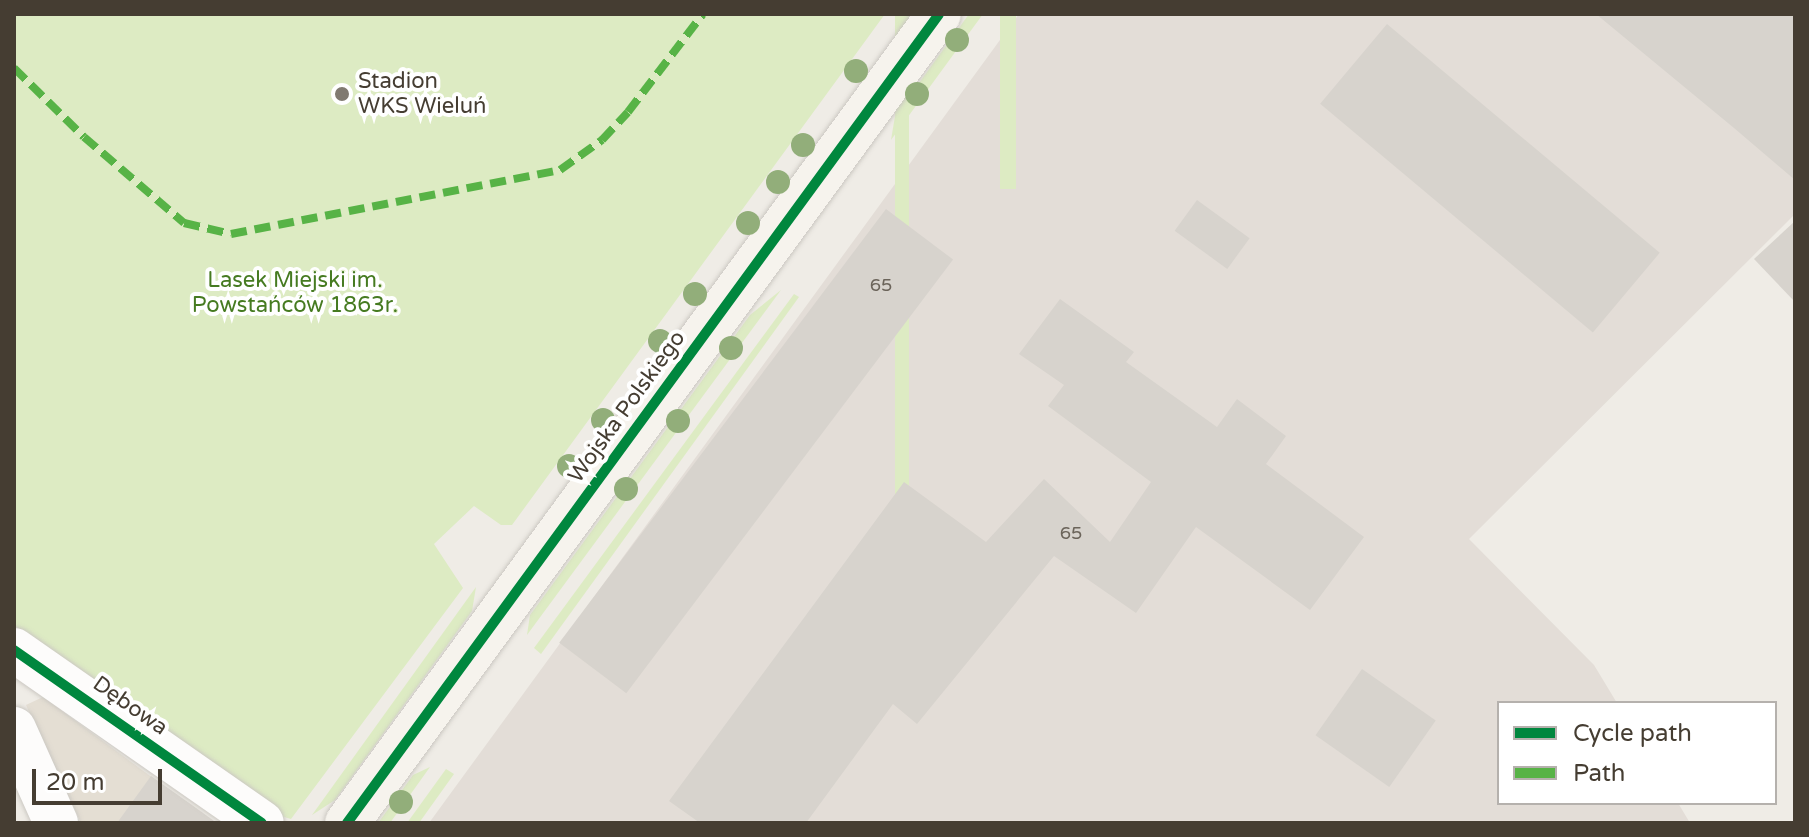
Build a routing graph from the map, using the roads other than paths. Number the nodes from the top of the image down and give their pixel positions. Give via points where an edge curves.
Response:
1 (939, 14) edge
2 (14, 650) edge
3 (14, 729) edge
4 (56, 823) edge
5 (262, 823) edge
6 (347, 823) edge

1 - 6 street, Wojska Polskiego
2 - 5 street, Dębowa
3 - 4 street

